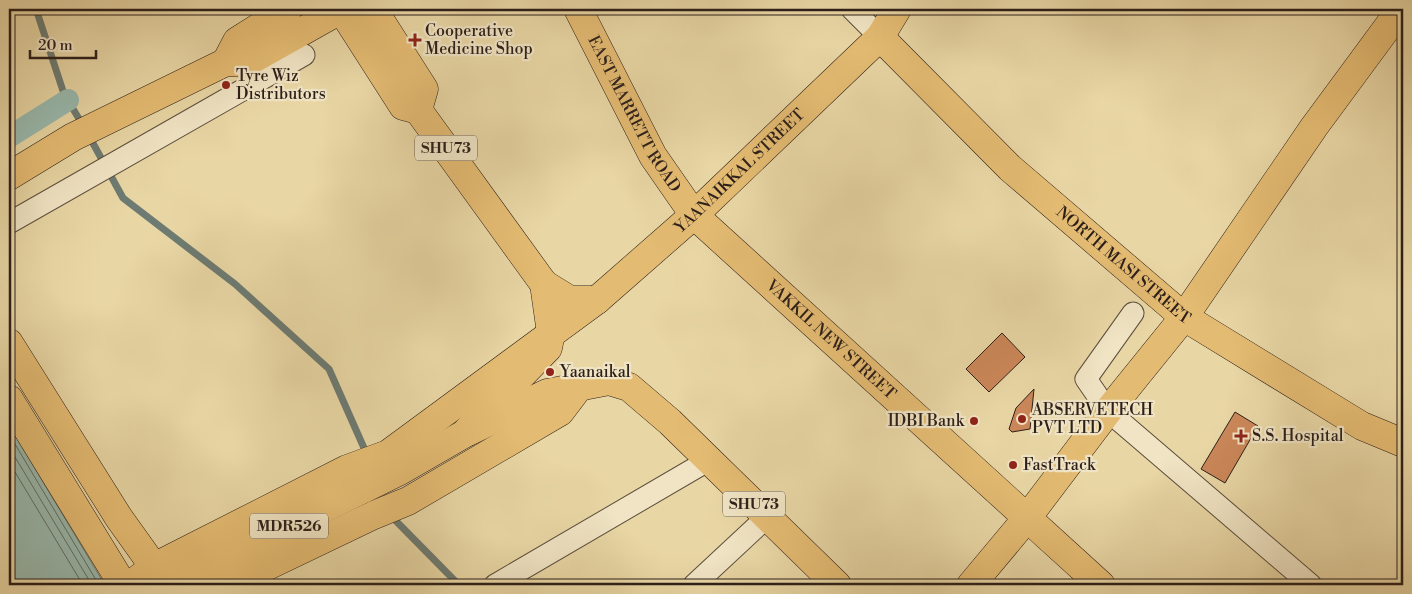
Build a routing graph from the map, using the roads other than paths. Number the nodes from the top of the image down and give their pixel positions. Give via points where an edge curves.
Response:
1 (288, 9) edge
2 (374, 9) edge
3 (578, 9) edge
4 (852, 9) edge
5 (897, 9) edge
6 (1401, 9) edge
7 (342, 12) edge
8 (880, 37) junction
9 (304, 55) dead end
10 (226, 62) junction
11 (418, 110) junction
12 (9, 176) edge
13 (694, 215) junction
14 (9, 223) edge
15 (544, 284) junction
16 (597, 300) junction
17 (1133, 313) dead end
18 (1184, 317) junction
19 (551, 333) junction
20 (9, 343) edge
21 (579, 387) junction
22 (629, 387) joint
23 (9, 398) edge
24 (1108, 411) junction
25 (464, 434) junction
26 (1403, 443) edge
27 (709, 460) junction
28 (394, 463) junction
29 (767, 517) junction
30 (1027, 518) junction
31 (163, 576) edge
32 (123, 585) edge
33 (130, 585) edge
34 (180, 585) edge
35 (228, 585) edge
36 (495, 585) edge
37 (694, 585) edge
38 (837, 585) edge
39 (971, 585) edge
40 (1101, 585) edge
41 (1311, 585) edge

1 - 10 main road via 237,41
2 - 11 main road via 424,89
3 - 13 main road, EAST MARRETT ROAD via 653,156
4 - 8 street
5 - 8 main road, YAANAIKKAL STREET
6 - 18 main road via 1314,127
7 - 10 main road, SHU73 via 246,63
7 - 11 main road, SHU73 via 404,106
8 - 13 main road, YAANAIKKAL STREET
8 - 18 main road, NORTH MASI STREET via 1010,168
9 - 14 street
10 - 12 main road, SHU73 via 100,123
11 - 15 main road, SHU73
13 - 16 main road, YAANAIKKAL STREET
13 - 30 main road, VAKKIL NEW STREET
15 - 16 main road, SHU73 via 570,300
15 - 19 main road
16 - 19 main road, YAANAIKKAL STREET
17 - 24 street via 1086,379
18 - 24 main road
18 - 26 main road, NORTH MASI STREET via 1362,426
19 - 25 main road, MDR526 via 548,348
19 - 28 main road, YAANAIKKAL STREET
20 - 31 main road via 119,518
21 - 22 main road, MDR526 via 609,381
21 - 25 main road, MDR526 via 547,393
21 - 35 main road via 560,412 408,501
22 - 27 main road, SHU73
23 - 32 main road
24 - 30 main road
24 - 41 street
25 - 28 main road, MDR526
27 - 29 main road, SHU73
27 - 36 street
28 - 31 main road via 348,469
28 - 34 main road, MDR526
29 - 37 street
29 - 38 main road, SHU73
30 - 39 main road
30 - 40 main road, VAKKIL NEW STREET
31 - 33 main road

